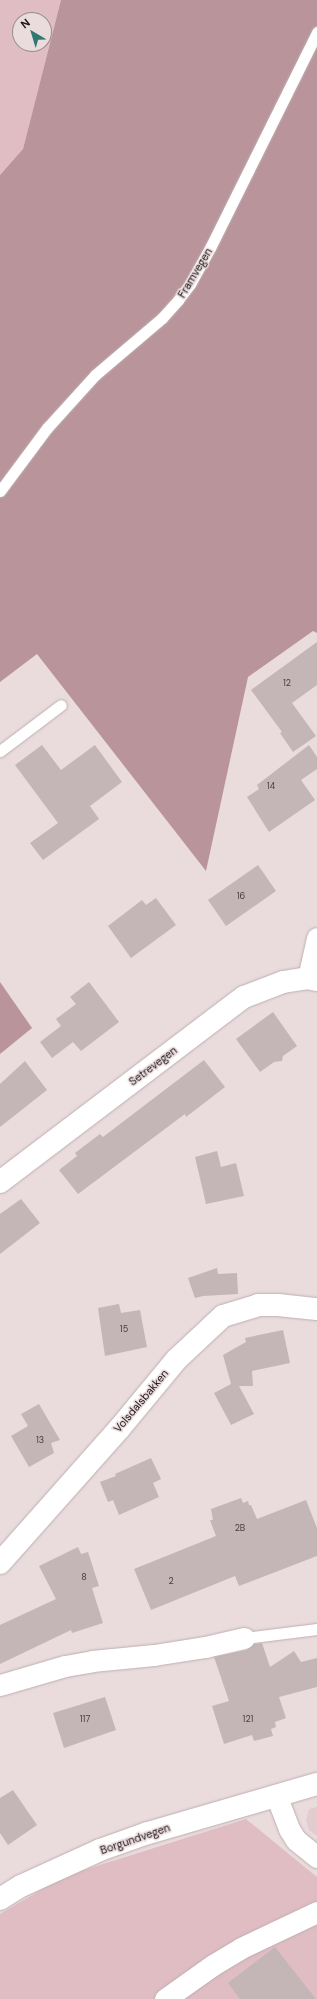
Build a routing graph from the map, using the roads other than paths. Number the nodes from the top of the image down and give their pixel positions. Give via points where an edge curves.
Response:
1 (317, 32) edge
2 (0, 491) edge
3 (61, 706) dead end
4 (0, 751) edge
5 (317, 938) edge
6 (312, 979) edge
7 (0, 1182) edge
8 (317, 1309) edge
9 (0, 1563) edge
10 (317, 1629) edge
11 (244, 1638) joint
12 (0, 1685) edge
13 (317, 1784) edge
14 (276, 1795) junction
15 (317, 1857) edge
16 (0, 1899) edge
17 (317, 1912) edge
18 (165, 1999) edge

1 - 2 lane, Framvegen via 190,284 162,318 95,375 47,428
3 - 4 lane
5 - 6 street
6 - 7 street, Setrevegen via 283,982 244,997
8 - 9 street, Volsdalsbakken via 258,1305 223,1316 177,1359
10 - 11 lane
11 - 12 street via 154,1655 65,1666
13 - 14 street, Borgundvegen
14 - 15 street via 292,1834
14 - 16 street, Borgundvegen via 100,1850 21,1886
17 - 18 street via 241,1948

